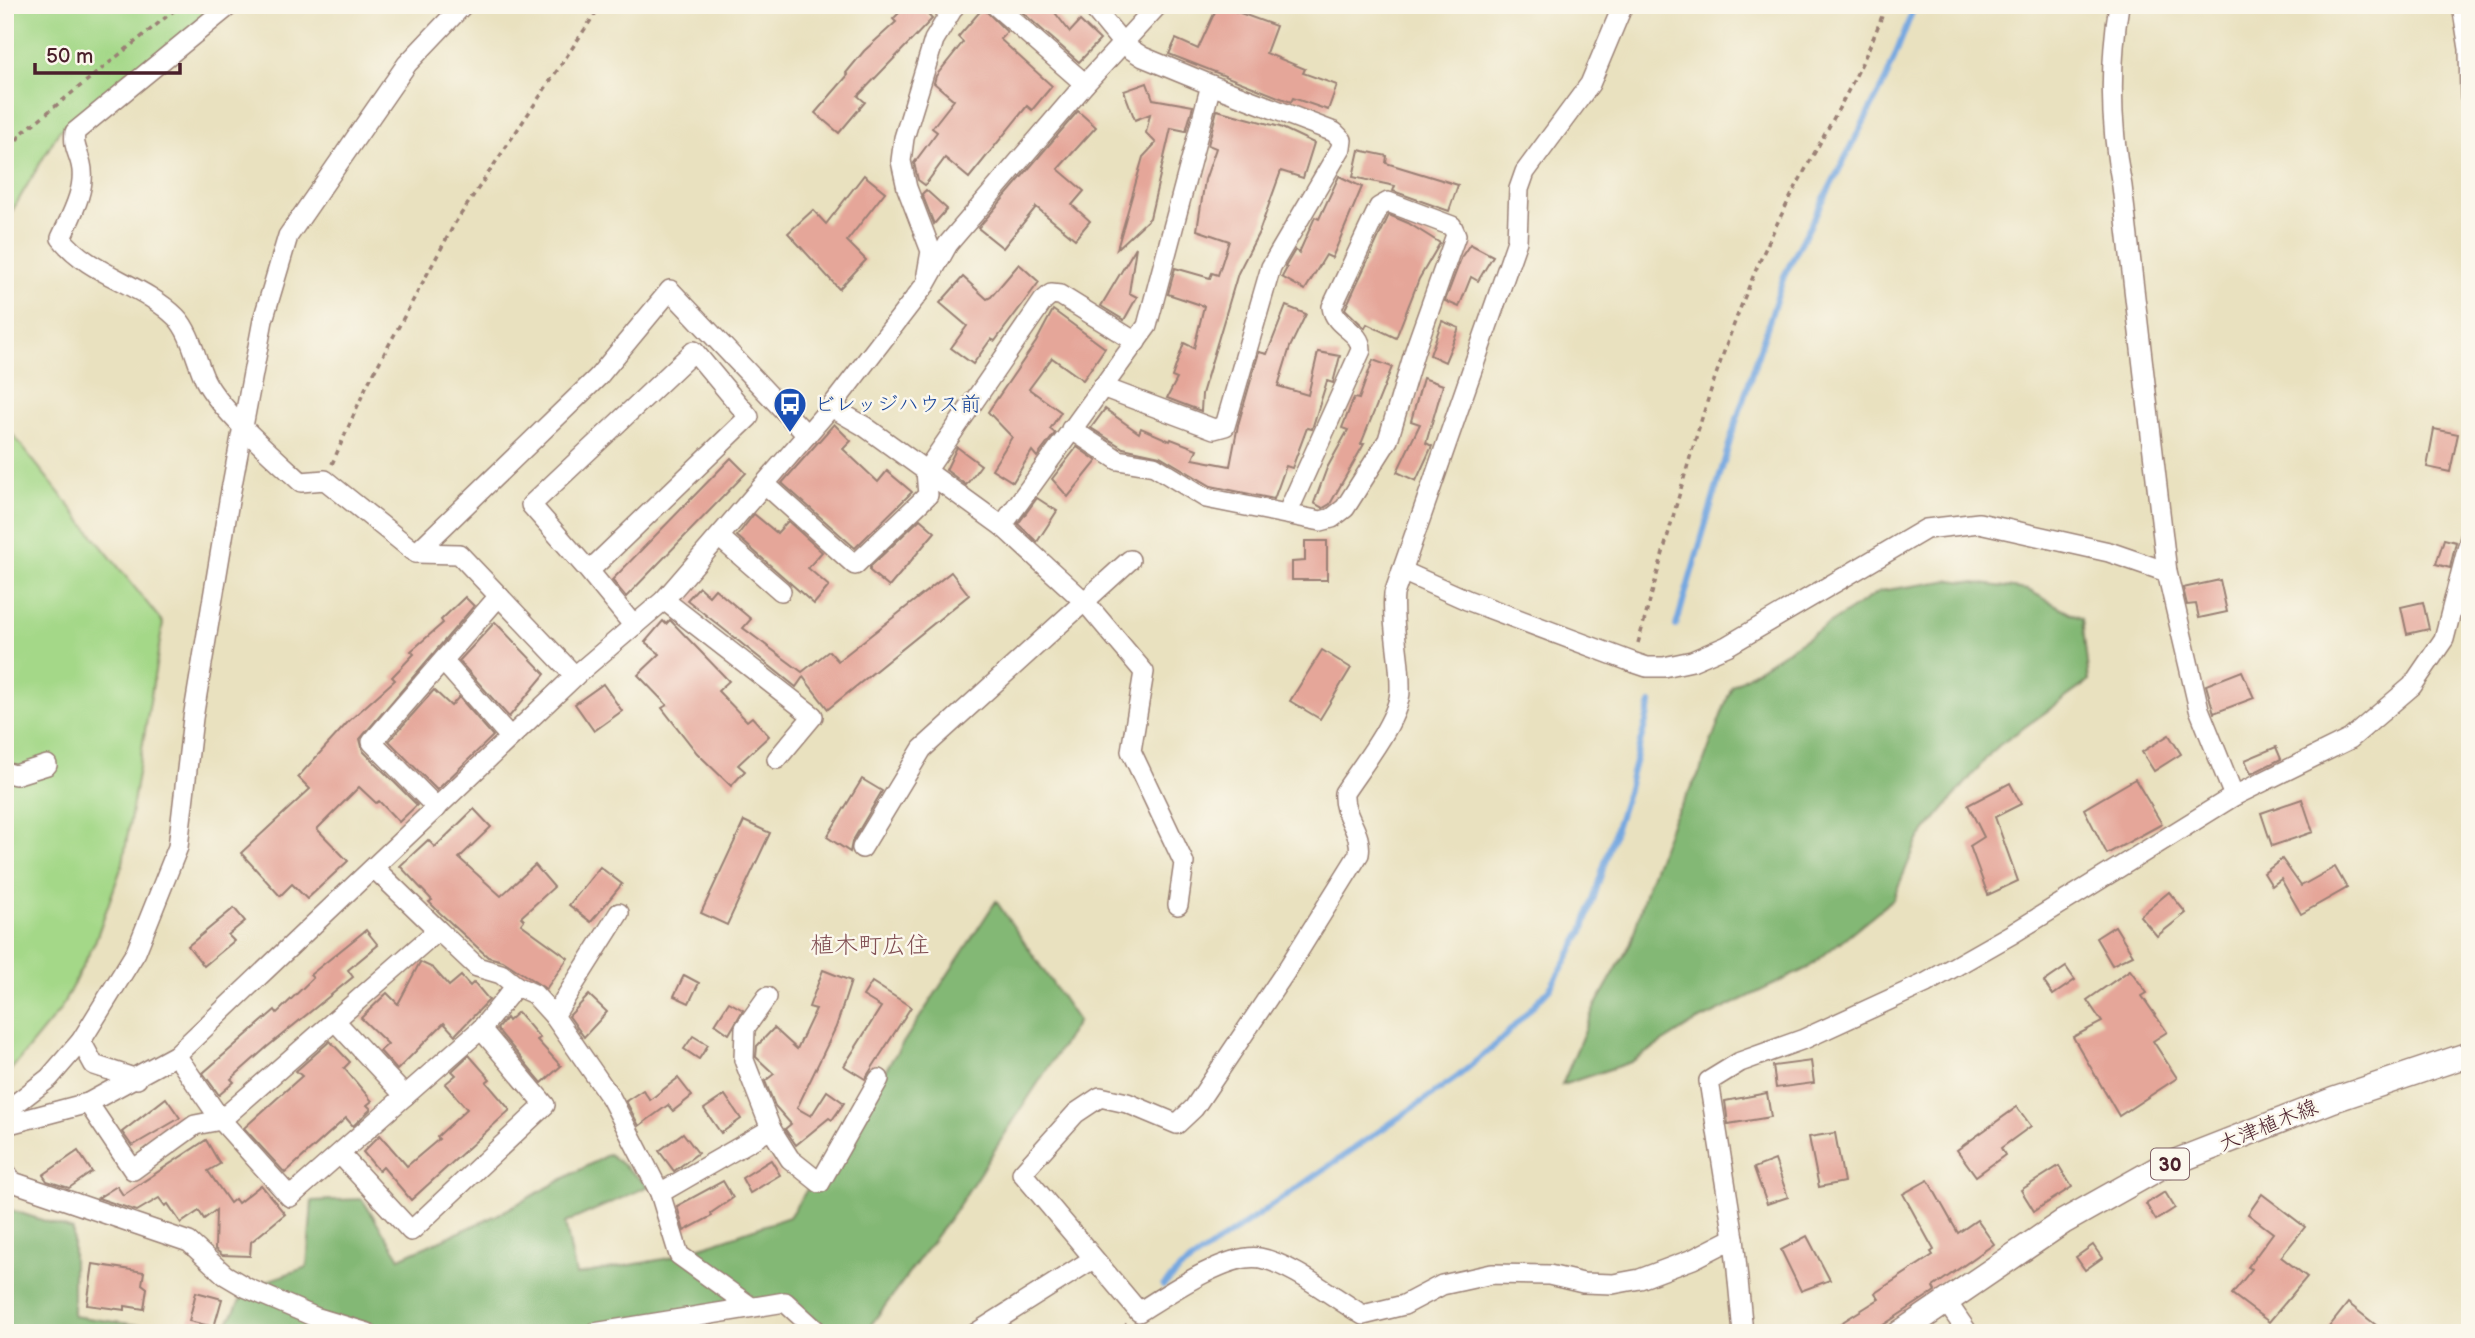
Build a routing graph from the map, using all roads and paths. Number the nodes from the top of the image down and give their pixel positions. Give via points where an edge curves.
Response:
1 (181, 5) edge
2 (230, 5) edge
3 (463, 5) edge
4 (601, 5) edge
5 (955, 5) edge
6 (995, 5) edge
7 (1091, 5) edge
8 (1158, 5) edge
9 (1623, 5) edge
10 (1886, 5) edge
11 (2119, 5) edge
12 (2465, 9) edge
13 (1124, 45) junction
14 (1086, 84) junction
15 (1211, 85) junction
16 (2470, 97) edge
17 (5, 156) edge
18 (925, 285) junction
19 (1136, 342) junction
20 (1102, 387) junction
21 (831, 407) junction
22 (243, 426) junction
23 (1071, 429) junction
24 (807, 435) junction
25 (926, 471) junction
26 (325, 480) junction
27 (765, 484) junction
28 (1287, 514) junction
29 (1002, 526) junction
30 (719, 537) junction
31 (2470, 538) edge
32 (416, 553) junction
33 (1130, 560) dead end
34 (589, 571) junction
35 (1402, 571) junction
36 (2166, 572) junction
37 (781, 591) dead end
38 (499, 596) junction
39 (664, 600) junction
40 (1085, 602) junction
41 (634, 626) junction
42 (443, 661) junction
43 (1632, 662) junction
44 (575, 676) junction
45 (510, 737) junction
46 (777, 760) dead end
47 (47, 765) dead end
48 (5, 772) edge
49 (2234, 796) junction
50 (437, 808) junction
51 (862, 848) dead end
52 (375, 869) junction
53 (1178, 905) dead end
54 (619, 913) dead end
55 (438, 930) junction
56 (516, 986) junction
57 (767, 997) dead end
58 (554, 1016) junction
59 (336, 1023) junction
60 (481, 1029) junction
61 (81, 1041) junction
62 (2470, 1054) edge
63 (176, 1055) junction
64 (136, 1079) junction
65 (879, 1079) dead end
66 (405, 1096) junction
67 (88, 1103) junction
68 (5, 1112) edge
69 (221, 1120) junction
70 (5, 1125) edge
71 (771, 1129) junction
72 (340, 1154) junction
73 (5, 1171) edge
74 (660, 1193) junction
75 (1734, 1238) junction
76 (1093, 1259) junction
77 (1946, 1301) junction
78 (751, 1307) junction
79 (368, 1333) edge
80 (594, 1333) edge
81 (819, 1333) edge
82 (976, 1333) edge
83 (1743, 1333) edge
84 (1899, 1333) edge
85 (1968, 1333) edge

1 - 17 path via 22,133
2 - 22 street via 75,132 73,148 82,165 80,192 61,238 73,254 177,317 206,382
3 - 22 street via 407,64 288,236 263,320
4 - 26 path via 455,223 366,387
5 - 18 street via 934,40 901,161 931,251
6 - 14 street
7 - 13 street
8 - 13 street
9 - 35 street via 1590,84 1525,172 1519,189 1517,241
10 - 43 path via 1856,82 1806,166 1746,292 1705,410
11 - 36 street via 2111,79 2113,142 2122,186
12 - 16 street
13 - 14 street
13 - 15 street
14 - 18 street via 948,244
15 - 19 street via 1147,326
15 - 20 street via 1334,132 1342,140 1341,148 1271,267 1225,426 1214,429
18 - 21 street
19 - 20 street
19 - 25 street via 1060,295 1051,294
20 - 23 street
21 - 24 street
21 - 25 street
22 - 26 street via 301,482
22 - 61 street via 194,718 178,848 136,952
23 - 28 street via 1118,460 1154,466 1206,498
23 - 29 street
24 - 27 street
24 - 32 street via 670,290 598,377
25 - 27 street via 928,495 855,565
25 - 29 street
26 - 32 street
27 - 30 street
28 - 28 street via 1321,521 1332,518 1345,508 1388,440 1456,235 1452,226 1388,202 1379,207 1332,307 1337,322 1358,339 1361,350
29 - 40 street
30 - 37 street
30 - 39 street
31 - 49 street via 2444,639 2412,686 2350,739
32 - 38 street via 459,554
33 - 40 street
34 - 34 street via 531,505 694,351 749,417
34 - 41 street
35 - 43 street
35 - 76 street via 1392,620 1401,691 1396,711 1344,793 1343,805 1361,844 1359,854 1295,956 1194,1108 1177,1124 1100,1097 1076,1113 1022,1173
36 - 43 street via 2057,540 1979,523 1951,524 1926,530 1692,662 1647,667
36 - 49 street via 2199,709
38 - 42 street
38 - 44 street
39 - 41 street
39 - 46 street via 813,716
40 - 51 street via 922,749
40 - 53 street via 1144,672 1131,751 1184,863
41 - 44 street
42 - 45 street
42 - 50 street via 372,742
44 - 45 street
45 - 50 street
47 - 48 street via 15,775
49 - 75 street via 1926,983 1804,1039 1740,1062 1709,1081
50 - 52 street
52 - 55 street
52 - 63 street
54 - 58 street
55 - 56 street via 477,967 501,974
55 - 59 street
56 - 58 street via 534,994
56 - 60 street
57 - 71 street via 745,1028 744,1060
58 - 74 street via 611,1098
59 - 66 street
59 - 69 street
60 - 66 street
60 - 72 street via 545,1105 411,1231
61 - 64 street via 93,1065
61 - 68 street via 49,1078
62 - 77 main road, 大津植木線 / 30 via 2333,1100 2159,1168 2063,1222
63 - 64 street
63 - 69 street
64 - 67 street
65 - 71 street via 820,1183 790,1159
66 - 72 street
67 - 69 street via 133,1170 195,1125
67 - 70 street
69 - 72 street via 290,1197
71 - 74 street
73 - 79 street via 13,1182 189,1242 247,1288
74 - 78 street via 679,1255
75 - 76 street via 1640,1279 1583,1283 1549,1275 1492,1274 1442,1285 1404,1305 1363,1315 1278,1264 1258,1258 1201,1274 1139,1312
75 - 83 street
76 - 82 street
77 - 84 main road, 大津植木線 / 30
77 - 85 street
78 - 80 street
78 - 81 street via 785,1302

